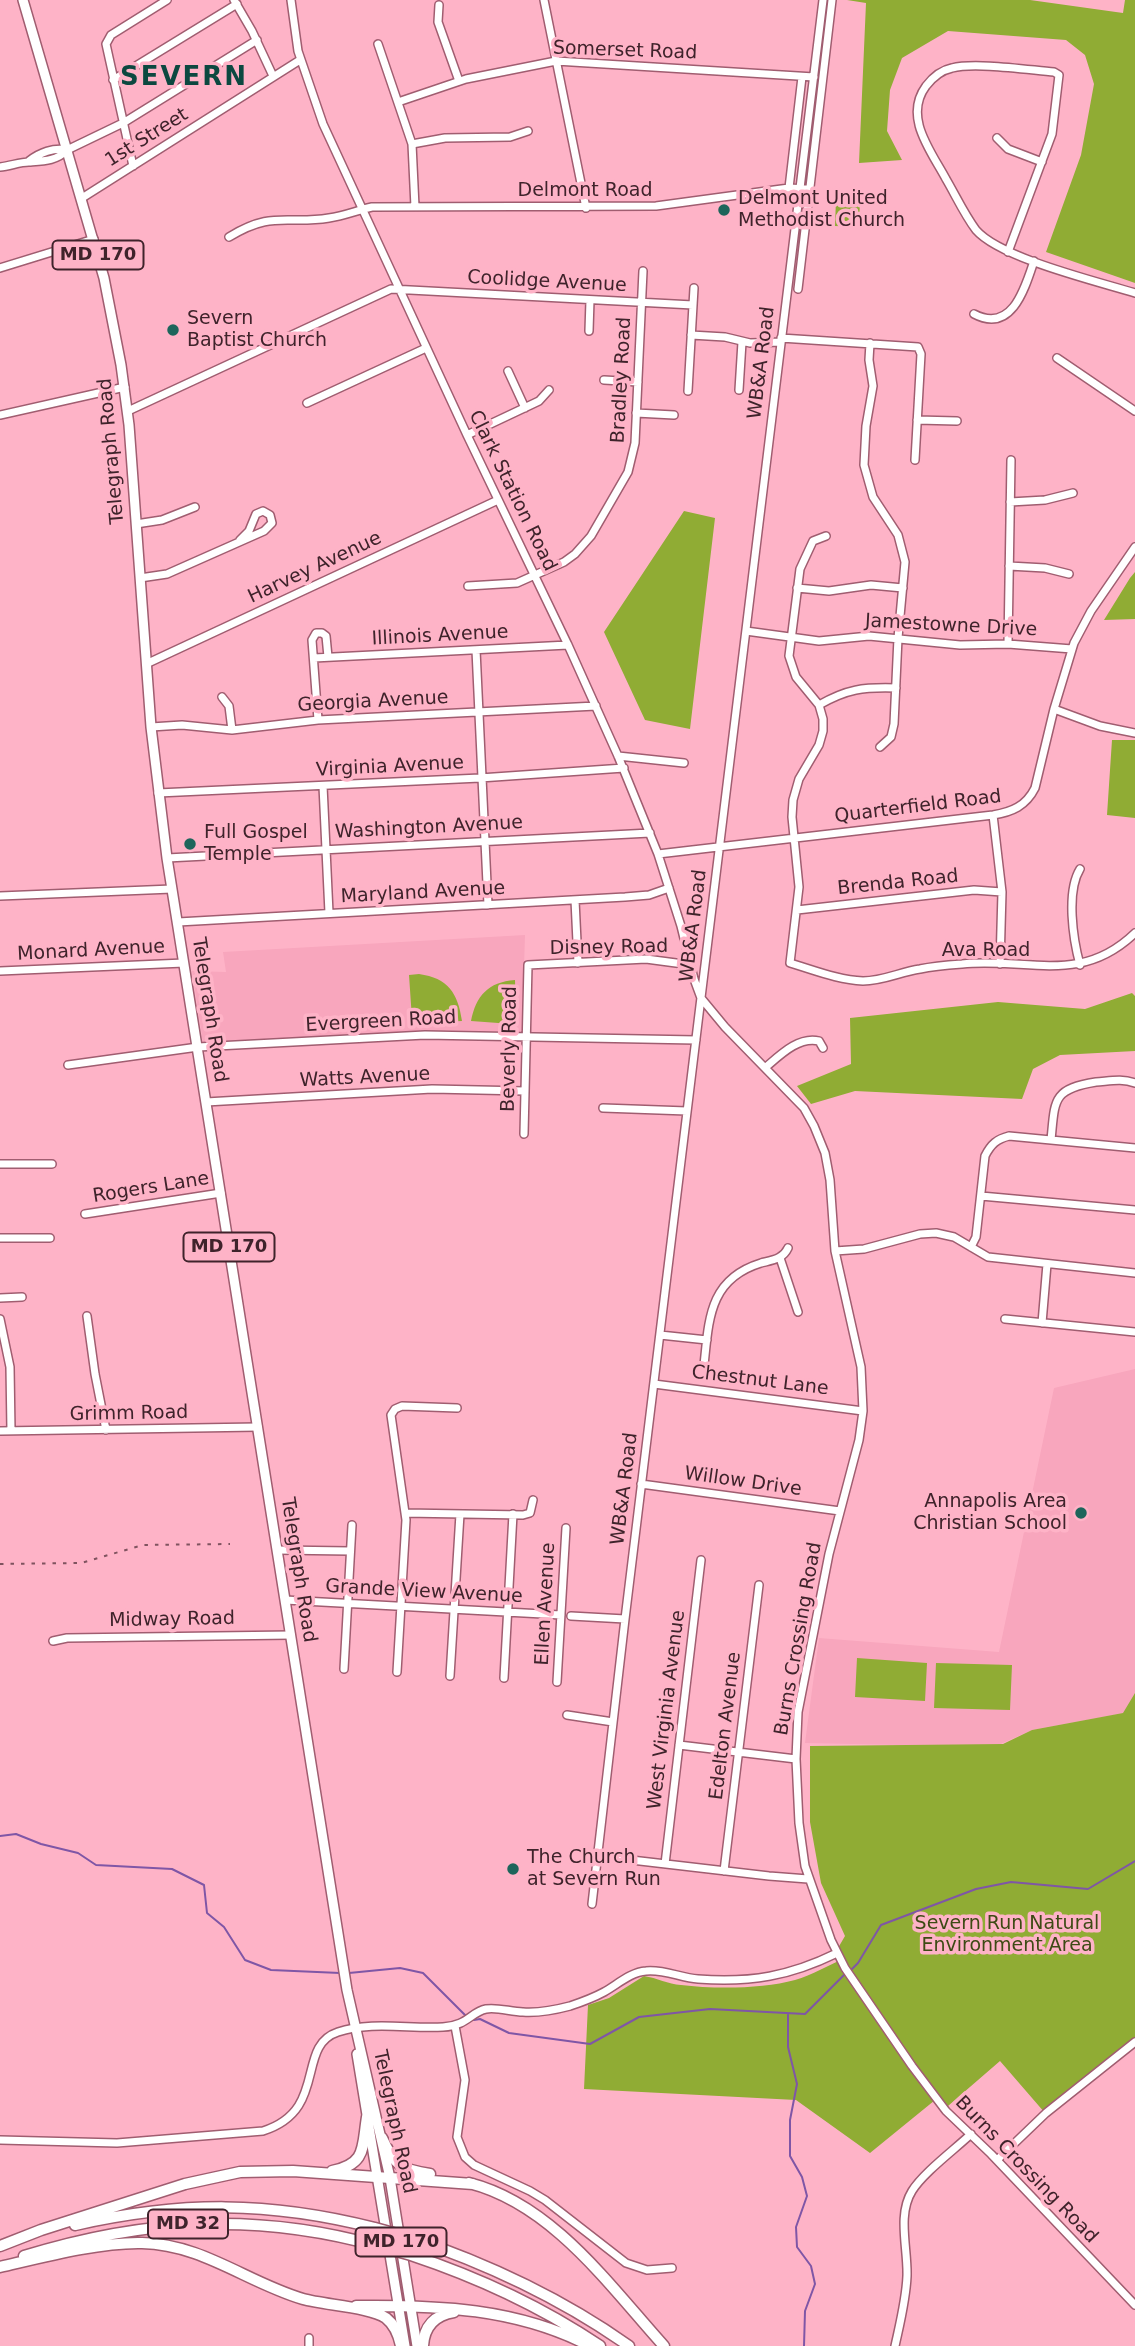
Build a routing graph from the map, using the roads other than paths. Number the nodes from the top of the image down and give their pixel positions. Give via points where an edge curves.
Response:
1 (23, 0) edge
2 (167, 0) edge
3 (291, 0) edge
4 (544, 0) edge
5 (823, 0) edge
6 (832, 0) edge
7 (235, 2) edge
8 (439, 5) dead end
9 (257, 40) junction
10 (378, 44) dead end
11 (300, 60) junction
12 (556, 61) junction
13 (273, 76) junction
14 (802, 77) junction
15 (814, 77) junction
16 (113, 80) junction
17 (459, 81) junction
18 (398, 102) junction
19 (123, 122) junction
20 (528, 131) dead end
21 (997, 138) dead end
22 (412, 144) junction
23 (67, 150) junction
24 (1042, 162) junction
25 (133, 166) junction
26 (0, 167) edge
27 (789, 188) junction
28 (799, 189) junction
29 (808, 189) junction
30 (82, 198) junction
31 (415, 207) junction
32 (586, 208) junction
33 (361, 209) junction
34 (229, 237) dead end
35 (94, 239) junction
36 (1008, 252) junction
37 (1034, 261) junction
38 (0, 268) edge
39 (643, 271) dead end
40 (694, 288) dead end
41 (798, 289) dead end
42 (400, 290) junction
43 (1135, 293) edge
44 (590, 300) junction
45 (642, 303) junction
46 (693, 305) junction
47 (974, 314) dead end
48 (589, 331) dead end
49 (691, 335) junction
50 (781, 340) junction
51 (742, 342) junction
52 (870, 343) junction
53 (426, 348) junction
54 (1057, 358) dead end
55 (508, 371) dead end
56 (604, 380) dead end
57 (638, 382) junction
58 (125, 387) junction
59 (550, 390) dead end
60 (739, 390) dead end
61 (688, 391) dead end
62 (307, 403) dead end
63 (525, 408) junction
64 (128, 411) junction
65 (1135, 411) edge
66 (636, 413) junction
67 (0, 415) edge
68 (674, 415) dead end
69 (917, 420) junction
70 (957, 421) dead end
71 (467, 435) junction
72 (915, 460) dead end
73 (1011, 460) dead end
74 (1073, 493) dead end
75 (498, 500) junction
76 (1010, 502) junction
77 (195, 507) dead end
78 (136, 524) junction
79 (826, 536) dead end
80 (240, 540) junction
81 (1135, 547) edge
82 (1009, 566) junction
83 (1069, 574) dead end
84 (535, 576) junction
85 (140, 578) junction
86 (468, 586) dead end
87 (797, 588) junction
88 (903, 588) junction
89 (746, 631) junction
90 (791, 638) junction
91 (898, 638) junction
92 (1008, 644) junction
93 (568, 645) junction
94 (1072, 649) junction
95 (476, 650) junction
96 (328, 657) junction
97 (313, 658) junction
98 (146, 664) junction
99 (896, 688) junction
100 (222, 697) dead end
101 (818, 705) junction
102 (596, 706) junction
103 (1054, 709) junction
104 (478, 713) junction
105 (318, 720) junction
106 (151, 727) junction
107 (232, 730) junction
108 (1135, 733) edge
109 (880, 747) dead end
110 (618, 755) junction
111 (684, 763) dead end
112 (624, 768) junction
113 (480, 778) junction
114 (323, 786) junction
115 (158, 793) junction
116 (993, 815) junction
117 (650, 833) junction
118 (794, 838) junction
119 (484, 841) junction
120 (719, 847) junction
121 (326, 850) junction
122 (658, 854) junction
123 (167, 858) junction
124 (1080, 869) dead end
125 (669, 888) junction
126 (172, 889) junction
127 (1002, 892) junction
128 (0, 896) edge
129 (575, 900) junction
130 (488, 905) junction
131 (797, 910) junction
132 (329, 914) junction
133 (177, 922) junction
134 (1133, 938) edge
135 (184, 963) junction
136 (578, 963) junction
137 (1000, 964) junction
138 (528, 965) joint
139 (691, 965) junction
140 (1080, 965) junction
141 (0, 971) edge
142 (701, 998) junction
143 (526, 1036) junction
144 (696, 1040) junction
145 (198, 1047) junction
146 (823, 1048) dead end
147 (68, 1065) dead end
148 (765, 1067) junction
149 (1135, 1083) edge
150 (525, 1091) junction
151 (206, 1102) junction
152 (603, 1108) dead end
153 (687, 1111) junction
154 (524, 1134) dead end
155 (1051, 1140) junction
156 (1135, 1148) edge
157 (0, 1164) edge
158 (52, 1164) dead end
159 (221, 1194) junction
160 (981, 1196) junction
161 (1135, 1210) edge
162 (85, 1214) dead end
163 (0, 1238) edge
164 (50, 1238) dead end
165 (971, 1247) junction
166 (788, 1248) dead end
167 (835, 1251) junction
168 (780, 1258) junction
169 (1047, 1264) junction
170 (1135, 1273) edge
171 (22, 1297) dead end
172 (0, 1298) edge
173 (798, 1312) dead end
174 (87, 1316) dead end
175 (0, 1319) edge
176 (1005, 1319) dead end
177 (1042, 1323) junction
178 (1135, 1332) edge
179 (660, 1335) junction
180 (707, 1340) junction
181 (704, 1365) dead end
182 (654, 1384) junction
183 (457, 1408) dead end
184 (863, 1411) junction
185 (258, 1427) junction
186 (106, 1430) junction
187 (0, 1431) edge
188 (11, 1431) junction
189 (641, 1484) junction
190 (533, 1500) dead end
191 (840, 1511) junction
192 (405, 1513) junction
193 (460, 1514) junction
194 (513, 1514) junction
195 (352, 1525) dead end
196 (566, 1528) dead end
197 (277, 1550) junction
198 (351, 1551) junction
199 (701, 1560) dead end
200 (759, 1585) dead end
201 (285, 1600) junction
202 (348, 1603) junction
203 (401, 1606) junction
204 (454, 1609) junction
205 (508, 1612) junction
206 (561, 1615) junction
207 (571, 1616) dead end
208 (625, 1619) junction
209 (291, 1635) junction
210 (53, 1641) dead end
211 (344, 1669) dead end
212 (397, 1672) dead end
213 (450, 1676) dead end
214 (504, 1678) dead end
215 (557, 1682) dead end
216 (567, 1715) dead end
217 (612, 1722) junction
218 (679, 1745) junction
219 (739, 1752) junction
220 (796, 1759) junction
221 (597, 1856) junction
222 (665, 1864) junction
223 (724, 1871) junction
224 (808, 1878) junction
225 (592, 1904) dead end
226 (837, 1953) junction
227 (455, 2026) junction
228 (355, 2030) junction
229 (1135, 2042) edge
230 (367, 2117) junction
231 (971, 2134) junction
232 (382, 2138) junction
233 (0, 2140) edge
234 (997, 2161) junction
235 (316, 2173) junction
236 (378, 2176) junction
237 (390, 2178) junction
238 (473, 2184) junction
239 (0, 2246) edge
240 (0, 2266) edge
241 (672, 2268) dead end
242 (328, 2305) junction
243 (398, 2305) junction
244 (1135, 2305) edge
245 (411, 2306) junction
246 (475, 2311) junction
247 (403, 2346) edge
248 (420, 2346) edge
249 (590, 2346) edge
250 (600, 2346) edge
251 (629, 2346) edge
252 (664, 2346) edge
253 (895, 2346) edge

1 - 23 main road, Telegraph Road / MD 170
2 - 16 street via 107,39
3 - 11 street, Clark Station Road
4 - 12 street
5 - 15 street, WB&A Road
6 - 29 street
7 - 9 street
7 - 16 street
8 - 17 street via 438,22
9 - 13 street
9 - 19 street
10 - 18 street
11 - 13 street, 1st Street
11 - 33 street, Clark Station Road
12 - 14 street, Somerset Road
12 - 17 street, Somerset Road
12 - 32 street
13 - 25 street, 1st Street
14 - 15 street, Somerset Road
14 - 27 street
15 - 28 street, WB&A Road
16 - 19 street
17 - 18 street, Somerset Road
18 - 22 street
19 - 23 street
19 - 25 street
20 - 22 street via 510,137 445,138
21 - 24 street via 1008,149
22 - 31 street
23 - 26 street via 38,163
23 - 30 main road, Telegraph Road / MD 170
24 - 36 street
24 - 36 street via 1055,125 1059,74 959,66 926,86 917,115 920,130 973,226 985,240
25 - 30 street, 1st Street
27 - 28 street, Delmont Road
27 - 32 street, Delmont Road via 656,206
28 - 29 street, Delmont Road
28 - 50 street, WB&A Road
29 - 41 street
30 - 35 main road, Telegraph Road / MD 170
31 - 32 street, Delmont Road
31 - 33 street, Delmont Road
33 - 34 street, Delmont Road via 325,219 270,219
33 - 42 street, Clark Station Road
35 - 38 street
35 - 58 main road, Telegraph Road / MD 170
36 - 37 street
37 - 43 street
37 - 47 street via 1013,308 994,319
39 - 45 street, Bradley Road
40 - 46 street
42 - 44 street, Coolidge Avenue
42 - 53 street, Clark Station Road
42 - 64 street, Coolidge Avenue via 391,289
44 - 45 street, Coolidge Avenue
44 - 48 street
45 - 46 street, Coolidge Avenue
45 - 57 street, Bradley Road
46 - 49 street
49 - 51 street
49 - 61 street
50 - 51 street
50 - 52 street
50 - 89 street, WB&A Road
51 - 60 street
52 - 69 street via 920,349
52 - 88 street via 873,386 864,465 870,490 902,546
53 - 62 street
53 - 71 street, Clark Station Road
54 - 65 street
55 - 63 street
56 - 57 street
57 - 66 street, Bradley Road
58 - 64 main road, Telegraph Road / MD 170
58 - 67 street
59 - 63 street
63 - 71 street
64 - 78 main road, Telegraph Road / MD 170
66 - 68 street
66 - 84 street, Bradley Road via 632,463 591,536 575,554
69 - 70 street
69 - 72 street
71 - 75 street, Clark Station Road
73 - 76 street
74 - 76 street
75 - 84 street, Clark Station Road
75 - 98 street, Harvey Avenue
76 - 82 street
77 - 78 street
78 - 85 main road, Telegraph Road / MD 170
79 - 87 street via 813,541 807,551
80 - 80 street via 256,514 270,515 268,528
80 - 85 street via 167,574
81 - 94 street, Quarterfield Road via 1087,618
82 - 83 street
82 - 92 street
84 - 86 street, Bradley Road via 517,583
84 - 93 street, Clark Station Road
85 - 98 main road, Telegraph Road / MD 170
87 - 88 street
87 - 90 street
88 - 91 street
89 - 90 street, Jamestowne Drive
89 - 120 street, WB&A Road
90 - 91 street, Jamestowne Drive
90 - 101 street via 792,670
91 - 92 street, Jamestowne Drive via 960,645
91 - 99 street
92 - 94 street, Jamestowne Drive
93 - 95 street, Illinois Avenue
93 - 102 street, Clark Station Road
94 - 103 street, Quarterfield Road
95 - 96 street, Illinois Avenue
95 - 104 street
96 - 97 street, Illinois Avenue
96 - 97 street via 326,636 319,632 312,639
97 - 105 street
98 - 106 main road, Telegraph Road / MD 170
99 - 101 street via 855,689
99 - 109 street via 893,730
100 - 107 street via 229,706
101 - 118 street via 823,731 794,793
102 - 104 street, Georgia Avenue
102 - 110 street, Clark Station Road
103 - 108 street
103 - 116 street, Quarterfield Road via 1033,793 1016,809
104 - 105 street, Georgia Avenue
104 - 113 street
105 - 107 street, Georgia Avenue
106 - 107 street, Georgia Avenue
106 - 115 main road, Telegraph Road / MD 170
110 - 111 street
110 - 112 street, Clark Station Road
112 - 113 street, Virginia Avenue
112 - 117 street, Clark Station Road
113 - 114 street, Virginia Avenue
113 - 119 street
114 - 115 street, Virginia Avenue
114 - 121 street
115 - 123 main road, Telegraph Road / MD 170
116 - 118 street, Quarterfield Road
116 - 127 street
117 - 119 street, Washington Avenue
117 - 122 street, Clark Station Road
118 - 120 street, Quarterfield Road
118 - 131 street
119 - 121 street, Washington Avenue
119 - 130 street
120 - 122 street, Quarterfield Road
120 - 142 street, WB&A Road
121 - 123 street, Washington Avenue
121 - 132 street
122 - 125 street, Clark Station Road
123 - 126 main road, Telegraph Road / MD 170
124 - 140 street via 1073,879 1073,929
125 - 129 street, Maryland Avenue via 639,896
125 - 139 street, Clark Station Road
126 - 128 street
126 - 133 main road, Telegraph Road / MD 170
127 - 131 street, Brenda Road via 974,890
127 - 137 street
129 - 130 street, Maryland Avenue
129 - 136 street
130 - 132 street, Maryland Avenue
131 - 137 street, Ava Road via 790,963 839,978 863,981 966,963
132 - 133 street, Maryland Avenue
133 - 135 main road, Telegraph Road / MD 170
134 - 140 street, Ava Road
135 - 141 street, Monard Avenue
135 - 145 main road, Telegraph Road / MD 170
136 - 138 street, Disney Road
136 - 139 street, Disney Road via 655,959
137 - 140 street, Ava Road
138 - 143 street, Beverly Road
139 - 142 street, Clark Station Road
142 - 144 street, WB&A Road
142 - 148 street, Burns Crossing Road
143 - 144 street, Evergreen Road
143 - 145 street, Evergreen Road via 444,1034
143 - 150 street, Beverly Road
144 - 153 street, WB&A Road
145 - 147 street, Evergreen Road
145 - 151 main road, Telegraph Road / MD 170
146 - 148 street via 820,1041 808,1041 786,1049
148 - 167 street, Burns Crossing Road via 804,1108 822,1144
149 - 155 street via 1121,1079 1070,1087 1056,1103
150 - 151 street, Watts Avenue via 432,1089
150 - 154 street, Beverly Road
151 - 159 main road, Telegraph Road / MD 170
152 - 153 street
153 - 179 street, WB&A Road
155 - 156 street
155 - 160 street via 1009,1136 993,1143 985,1156
157 - 158 street
159 - 162 street, Rogers Lane
159 - 185 main road, Telegraph Road / MD 170
160 - 161 street
160 - 165 street
163 - 164 street
165 - 167 street via 954,1237 928,1233 864,1249
165 - 169 street via 988,1257
166 - 168 street
167 - 184 street, Burns Crossing Road via 861,1367
168 - 173 street
168 - 180 street via 756,1265 726,1283 711,1309
169 - 170 street
169 - 177 street
171 - 172 street
174 - 186 street
175 - 188 street via 10,1367
176 - 177 street
177 - 178 street
179 - 180 street
179 - 182 street, WB&A Road
180 - 181 street
182 - 184 street, Chestnut Lane
182 - 189 street, WB&A Road
183 - 192 street via 402,1406 391,1413
184 - 191 street, Burns Crossing Road
185 - 186 street, Grimm Road
185 - 197 main road, Telegraph Road / MD 170
186 - 188 street, Grimm Road
187 - 188 street, Grimm Road
189 - 191 street, Willow Drive
189 - 208 street, WB&A Road
190 - 194 street via 528,1513
191 - 220 street, Burns Crossing Road via 798,1712
192 - 193 street
192 - 203 street
193 - 194 street
193 - 204 street
194 - 205 street
195 - 198 street
196 - 206 street, Ellen Avenue
197 - 198 street
197 - 201 main road, Telegraph Road / MD 170
198 - 202 street
199 - 218 street, West Virginia Avenue
200 - 219 street, Edelton Avenue
201 - 202 street, Grande View Avenue
201 - 209 main road, Telegraph Road / MD 170
202 - 203 street, Grande View Avenue
202 - 211 street
203 - 204 street, Grande View Avenue
203 - 212 street
204 - 205 street, Grande View Avenue
204 - 213 street
205 - 206 street, Grande View Avenue
205 - 214 street
206 - 215 street, Ellen Avenue
207 - 208 street
208 - 217 street, WB&A Road
209 - 210 street, Midway Road via 67,1637
209 - 228 main road, Telegraph Road / MD 170
216 - 217 street
217 - 221 street, WB&A Road
218 - 219 street
218 - 222 street, West Virginia Avenue
219 - 220 street
219 - 223 street, Edelton Avenue
220 - 224 street, Burns Crossing Road via 800,1836
221 - 222 street
221 - 225 street, WB&A Road
222 - 223 street
223 - 224 street
224 - 226 street, Burns Crossing Road
226 - 227 street via 794,1972 761,1978 699,1979 638,1972 571,2005 538,2012 485,2009
226 - 231 street, Burns Crossing Road via 929,2091
227 - 228 street
227 - 241 street via 465,2080 457,2137 465,2157 545,2200 626,2263 647,2270
228 - 230 main road, Telegraph Road / MD 170
228 - 232 main road, Telegraph Road / MD 170
228 - 233 street via 323,2041 301,2103 287,2120 263,2131 117,2143
229 - 234 street via 1046,2113
230 - 235 highway via 364,2146 356,2161
230 - 236 main road, Telegraph Road / MD 170
231 - 234 street, Burns Crossing Road
231 - 253 street via 908,2198 905,2298
232 - 237 main road, Telegraph Road / MD 170
232 - 238 highway via 394,2161 404,2169
234 - 244 street, Burns Crossing Road
235 - 236 highway
235 - 239 highway via 258,2171 202,2180
236 - 237 highway
236 - 243 main road, Telegraph Road / MD 170
237 - 238 highway
237 - 245 main road, Telegraph Road / MD 170
238 - 252 highway via 512,2200 550,2225
239 - 251 highway, MD 32, bridge via 104,2218 169,2208 237,2206 298,2212 408,2237 478,2263 533,2288
240 - 242 highway via 110,2245 159,2244 194,2252 279,2291
240 - 250 highway, MD 32, bridge via 47,2249 138,2229 202,2223 298,2228 411,2255 500,2291
242 - 243 highway
242 - 247 highway via 385,2317
243 - 245 highway
243 - 247 main road, Telegraph Road / MD 170
245 - 246 highway
245 - 248 main road, Telegraph Road / MD 170
246 - 248 highway via 438,2317 428,2326
246 - 249 highway via 535,2322

